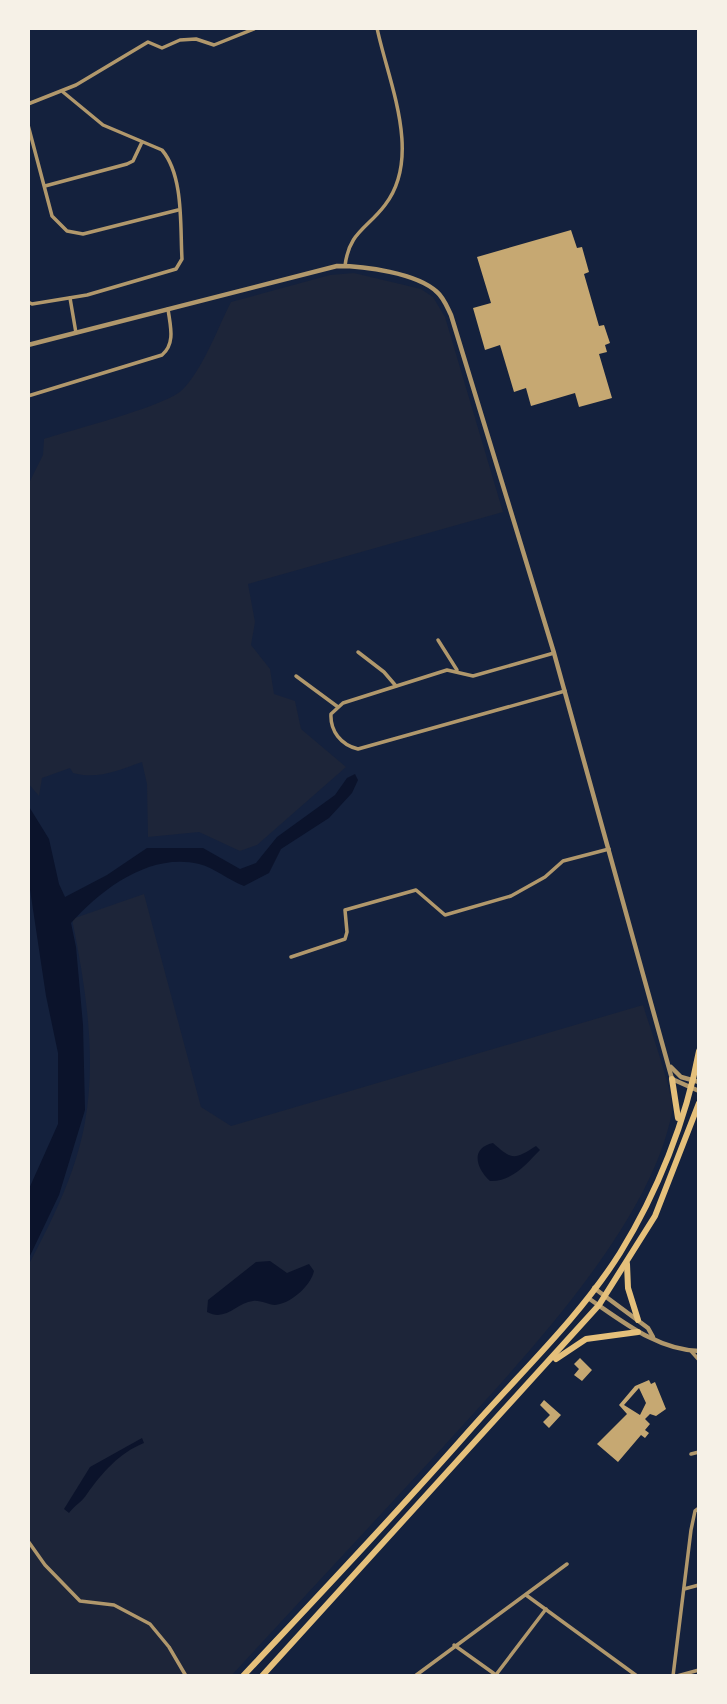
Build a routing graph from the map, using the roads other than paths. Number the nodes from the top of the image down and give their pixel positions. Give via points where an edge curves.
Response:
1 (256, 28) edge
2 (377, 28) edge
3 (63, 92) junction
4 (28, 104) edge
5 (28, 125) edge
6 (142, 142) junction
7 (45, 186) junction
8 (178, 210) junction
9 (345, 266) junction
10 (70, 298) junction
11 (28, 302) edge
12 (168, 309) junction
13 (76, 333) junction
14 (28, 345) edge
15 (28, 396) edge
16 (438, 640) dead end
17 (358, 652) dead end
18 (554, 653) junction
19 (458, 671) junction
20 (296, 676) dead end
21 (396, 686) junction
22 (565, 691) junction
23 (338, 707) junction
24 (610, 849) junction
25 (290, 957) dead end
26 (699, 1052) edge
27 (668, 1064) junction
28 (672, 1079) junction
29 (694, 1084) edge
30 (699, 1091) edge
31 (698, 1106) edge
32 (679, 1122) junction
33 (627, 1263) junction
34 (594, 1288) junction
35 (605, 1296) junction
36 (587, 1297) junction
37 (598, 1305) junction
38 (638, 1320) junction
39 (638, 1332) junction
40 (654, 1338) junction
41 (691, 1351) junction
42 (699, 1351) edge
43 (699, 1360) edge
44 (538, 1374) junction
45 (699, 1452) edge
46 (691, 1454) dead end
47 (407, 1500) junction
48 (415, 1508) junction
49 (699, 1508) edge
50 (28, 1541) edge
51 (567, 1564) dead end
52 (699, 1586) edge
53 (684, 1589) junction
54 (525, 1595) junction
55 (546, 1609) junction
56 (454, 1646) junction
57 (699, 1670) edge
58 (186, 1676) edge
59 (243, 1676) edge
60 (262, 1676) edge
61 (415, 1676) edge
62 (496, 1676) edge
63 (637, 1676) edge
64 (675, 1676) edge

1 - 3 street via 215,45 196,39 162,48 148,42
2 - 9 street via 398,111 400,169 385,206 356,234
3 - 4 street
3 - 6 street via 103,125
5 - 7 street
6 - 7 street via 127,164
6 - 8 street via 168,157
7 - 8 street via 52,216 67,231 83,233
8 - 10 street via 182,259 176,269
9 - 12 street
9 - 18 street via 421,282 439,293 445,303
10 - 11 street
10 - 13 street
12 - 13 street
12 - 15 street via 170,345 162,355
13 - 14 street
16 - 19 street
17 - 21 street
18 - 19 street via 473,676
18 - 22 street
19 - 21 street via 447,670
20 - 23 street
21 - 23 street
22 - 23 street via 358,749 343,743 332,728 331,714
22 - 24 street
24 - 25 street via 563,861 511,896 445,915 416,890 345,909 345,939
24 - 27 street
26 - 29 main road
27 - 28 street
27 - 29 street
28 - 29 street
28 - 32 main road
29 - 30 street
29 - 32 main road
31 - 33 main road via 655,1216
32 - 34 main road via 642,1211
33 - 35 main road
33 - 38 main road via 628,1289
34 - 35 street
34 - 36 main road
35 - 37 main road
35 - 38 street
36 - 37 street
36 - 47 main road
37 - 39 street
37 - 44 main road
38 - 40 street
39 - 40 street
39 - 44 main road via 582,1340
40 - 41 street
41 - 42 street
41 - 43 street
44 - 48 main road
45 - 46 street
47 - 48 main road
47 - 59 main road
48 - 60 main road
49 - 53 street via 691,1530
50 - 58 street via 80,1601 114,1605 150,1624
51 - 54 street
52 - 53 street
53 - 64 street
54 - 55 street
54 - 56 street
55 - 62 street
55 - 63 street
56 - 61 street
56 - 62 street
57 - 64 street

